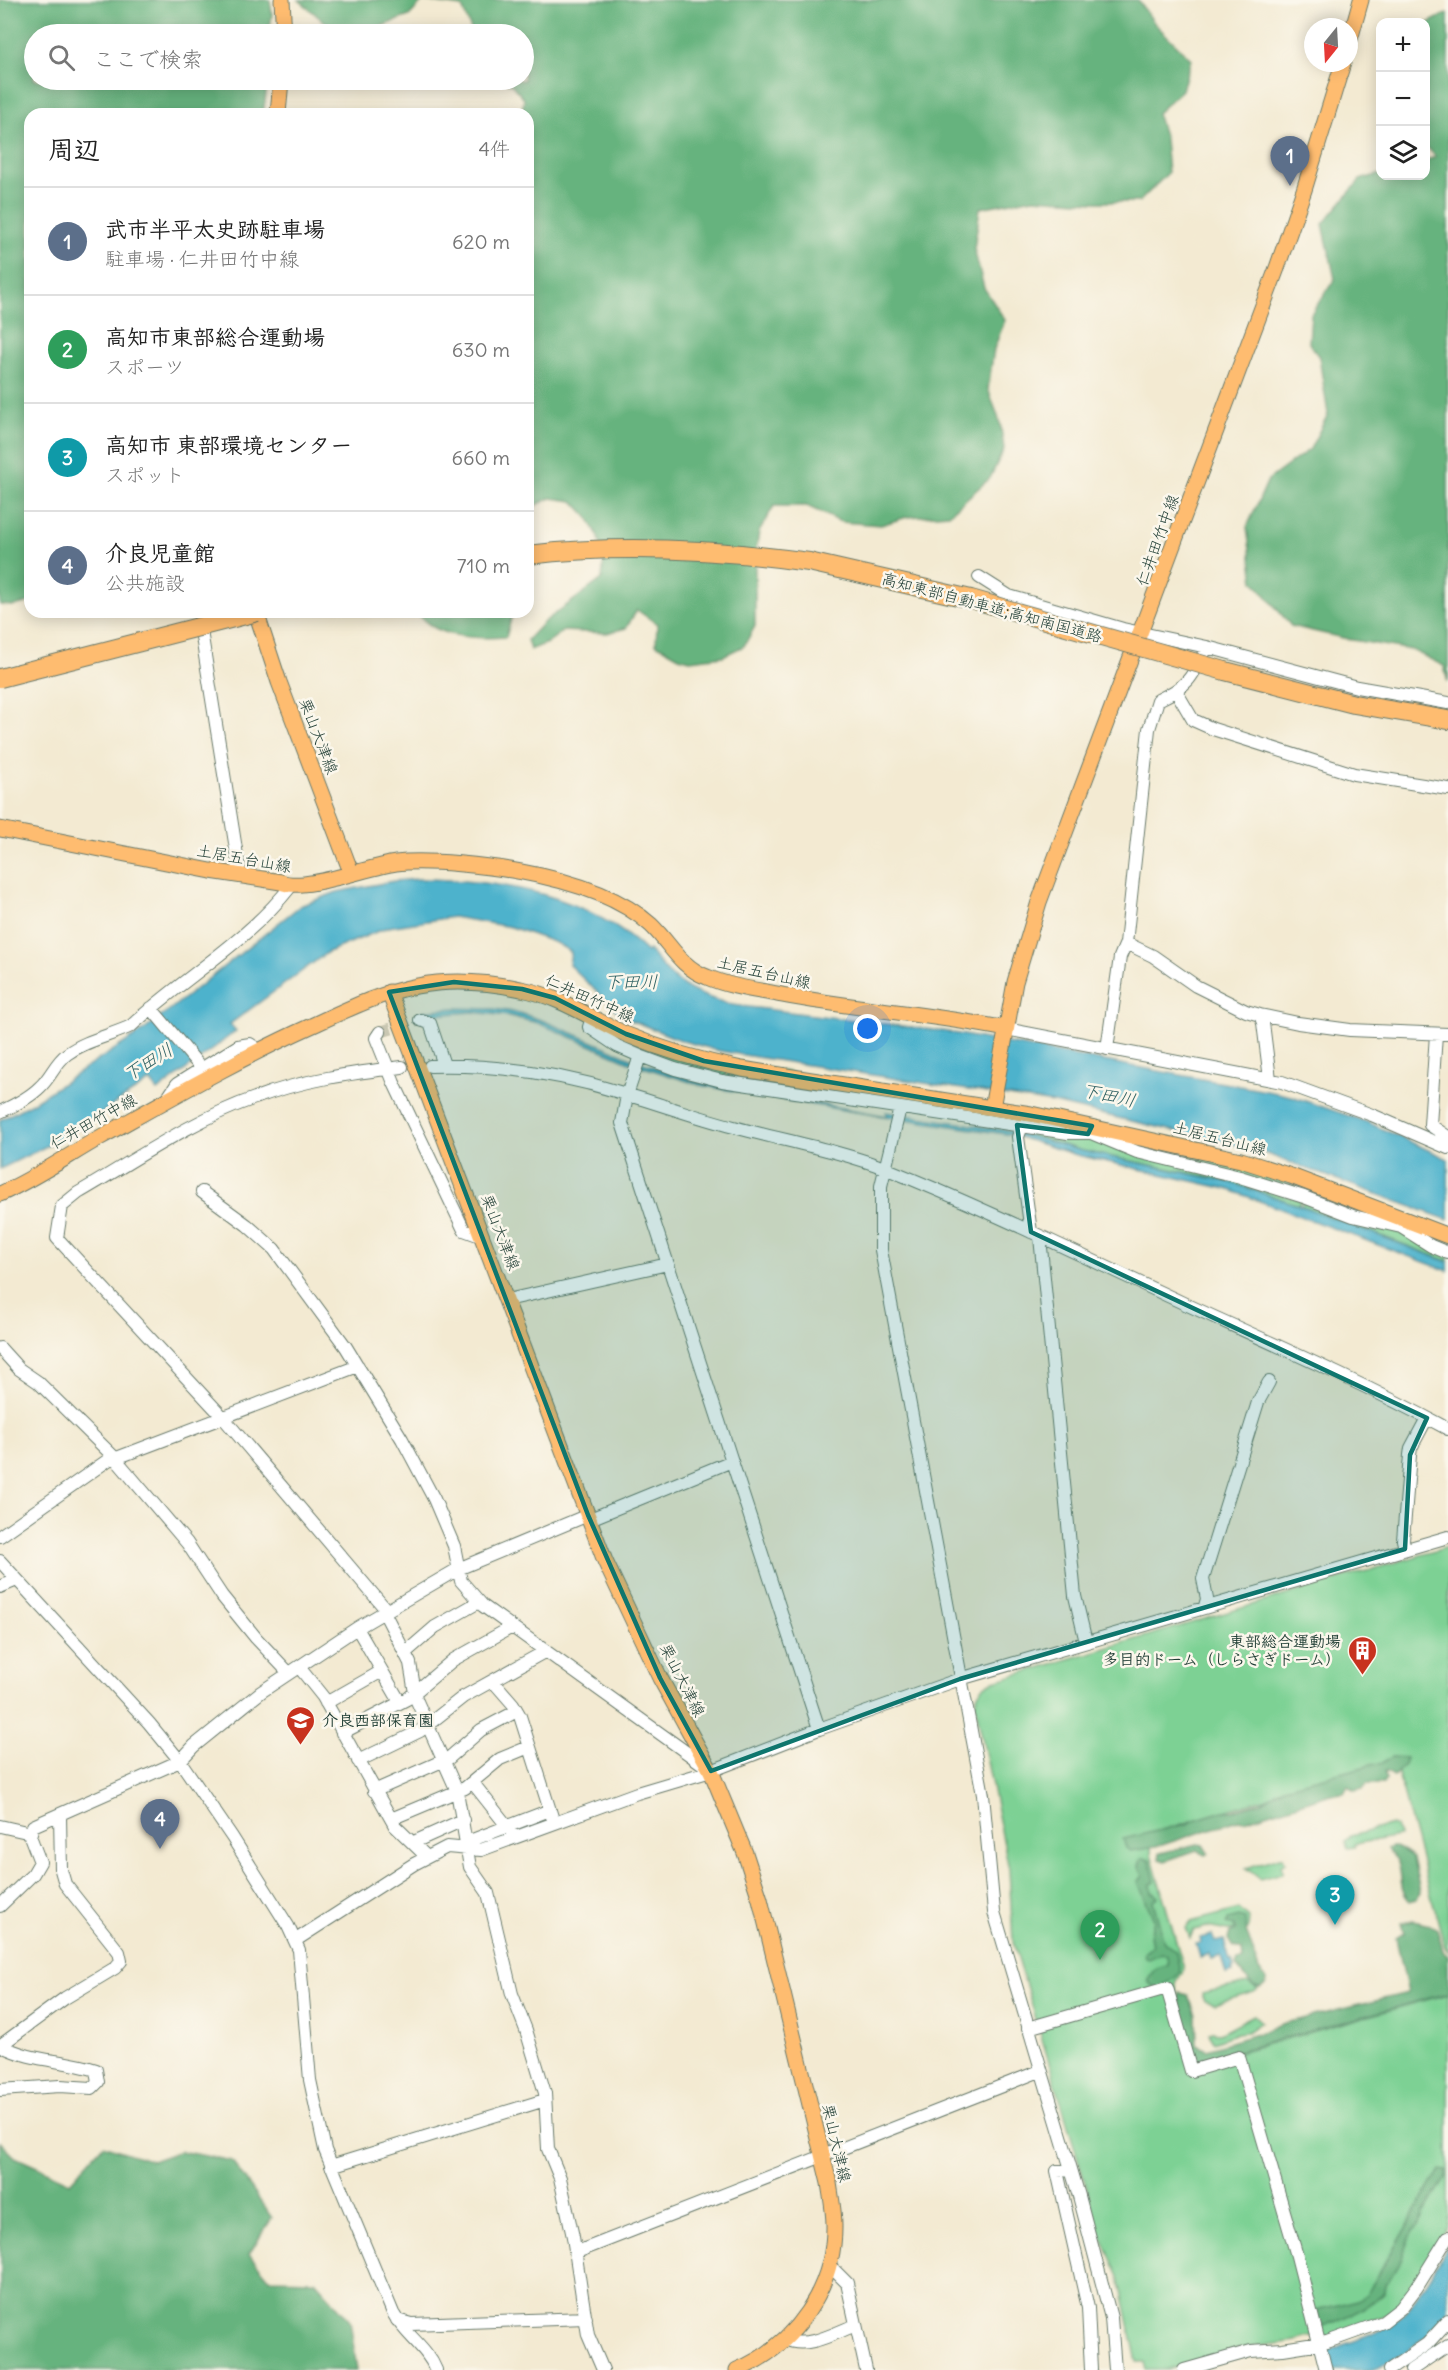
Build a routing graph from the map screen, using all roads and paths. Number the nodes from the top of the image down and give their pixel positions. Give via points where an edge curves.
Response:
1 (282, 0) edge
2 (1362, 0) edge
3 (1357, 18) edge
4 (283, 24) edge
5 (1340, 72) edge
6 (280, 90) edge
7 (279, 108) edge
8 (534, 554) edge
9 (979, 577) dead end
10 (200, 618) edge
11 (233, 618) edge
12 (258, 618) edge
13 (1142, 633) junction
14 (1208, 647) junction
15 (0, 678) edge
16 (1176, 692) junction
17 (1448, 703) edge
18 (1448, 720) edge
19 (1448, 789) edge
20 (0, 829) edge
21 (351, 872) junction
22 (240, 874) junction
23 (291, 886) junction
24 (1126, 943) junction
25 (389, 992) junction
26 (153, 1009) junction
27 (1260, 1015) junction
28 (592, 1018) junction
29 (420, 1020) dead end
30 (1006, 1029) junction
31 (380, 1032) dead end
32 (1442, 1034) edge
33 (1107, 1048) junction
34 (259, 1050) junction
35 (638, 1061) junction
36 (444, 1065) junction
37 (430, 1066) dead end
38 (402, 1067) dead end
39 (200, 1068) junction
40 (388, 1069) junction
41 (1270, 1079) junction
42 (627, 1095) junction
43 (166, 1100) junction
44 (992, 1105) junction
45 (0, 1112) edge
46 (898, 1114) junction
47 (1091, 1130) junction
48 (1020, 1132) junction
49 (1448, 1137) edge
50 (1448, 1148) edge
51 (886, 1169) junction
52 (202, 1192) dead end
53 (0, 1194) edge
54 (1402, 1223) junction
55 (1036, 1234) junction
56 (1448, 1236) edge
57 (483, 1237) junction
58 (1448, 1253) edge
59 (668, 1264) junction
60 (507, 1300) junction
61 (0, 1348) edge
62 (358, 1366) junction
63 (1269, 1382) dead end
64 (223, 1417) junction
65 (1427, 1418) junction
66 (1448, 1429) edge
67 (114, 1457) junction
68 (732, 1461) junction
69 (589, 1517) junction
70 (0, 1536) edge
71 (1448, 1537) edge
72 (1405, 1549) junction
73 (0, 1561) edge
74 (458, 1569) junction
75 (17, 1580) junction
76 (0, 1587) edge
77 (1206, 1600) junction
78 (479, 1602) junction
79 (384, 1612) junction
80 (512, 1627) junction
81 (357, 1628) junction
82 (1086, 1642) junction
83 (546, 1651) junction
84 (405, 1653) junction
85 (294, 1670) junction
86 (382, 1671) junction
87 (960, 1679) junction
88 (493, 1681) junction
89 (415, 1692) junction
90 (400, 1702) junction
91 (326, 1703) junction
92 (517, 1711) junction
93 (427, 1726) junction
94 (819, 1729) junction
95 (342, 1733) junction
96 (529, 1747) junction
97 (180, 1761) junction
98 (358, 1761) junction
99 (443, 1761) junction
100 (711, 1771) junction
101 (472, 1784) junction
102 (374, 1791) junction
103 (457, 1791) junction
104 (550, 1810) junction
105 (60, 1815) junction
106 (391, 1820) junction
107 (462, 1820) junction
108 (555, 1823) junction
109 (0, 1826) edge
110 (511, 1832) junction
111 (31, 1833) junction
112 (414, 1842) junction
113 (467, 1846) junction
114 (427, 1857) junction
115 (0, 1906) edge
116 (296, 1940) junction
117 (1028, 2028) junction
118 (0, 2045) edge
119 (1041, 2071) junction
120 (0, 2091) edge
121 (546, 2100) junction
122 (822, 2157) junction
123 (331, 2166) junction
124 (1071, 2170) junction
125 (1448, 2237) edge
126 (577, 2252) junction
127 (829, 2265) junction
128 (586, 2318) junction
129 (397, 2320) junction
130 (1448, 2321) edge
131 (856, 2325) junction
132 (785, 2339) junction
133 (1318, 2343) junction
134 (1448, 2344) edge
135 (436, 2370) edge
136 (603, 2370) edge
137 (737, 2370) edge
138 (866, 2370) edge
139 (1091, 2370) edge
140 (1115, 2370) edge
141 (1184, 2370) edge
142 (1326, 2370) edge
143 (1389, 2370) edge
144 (1411, 2370) edge

1 - 4 main road
2 - 3 main road
5 - 13 main road, 仁井田竹中線 via 1277,268
6 - 7 main road
8 - 18 highway, 高知東部自動車道;高知南国道路, bridge via 647,548 809,562 970,599 1354,704
9 - 13 street via 1009,597
10 - 22 street
11 - 15 highway, bridge
12 - 21 main road, 栗山大津線
13 - 14 street
13 - 30 main road, 仁井田竹中線 via 1039,902 1020,961
14 - 16 street via 1191,680
14 - 17 street via 1357,687
16 - 19 street via 1193,720 1213,729 1354,774
16 - 24 street via 1158,700 1149,729
20 - 22 main road, 土居五台山線
21 - 23 main road, 土居五台山線
21 - 30 main road, 土居五台山線 via 398,863 439,863 541,876 593,892 623,907 650,925 686,965 720,982 816,1002
22 - 23 main road, 土居五台山線
23 - 26 street via 274,908
24 - 27 street via 1153,956 1196,986
24 - 33 street via 1120,957
25 - 28 main road, 仁井田竹中線 via 443,983 504,986 555,998
25 - 34 main road, 仁井田竹中線
25 - 57 main road, 栗山大津線
26 - 39 street
26 - 45 street via 131,1026 66,1055 41,1087
27 - 32 street via 1350,1030
27 - 41 street
28 - 35 street via 589,1027
28 - 44 main road, 仁井田竹中線 via 650,1044 704,1061
29 - 36 street via 430,1023
30 - 33 street
30 - 44 main road
31 - 40 street via 376,1038
32 - 49 street via 1430,1125
33 - 41 street
34 - 39 street via 250,1044 238,1046
34 - 43 main road, 仁井田竹中線
35 - 42 street
35 - 46 street
36 - 37 street
36 - 42 street via 523,1070
38 - 40 street
39 - 43 street via 177,1084
40 - 57 street via 464,1230
40 - 64 street via 320,1079 254,1098 190,1128 62,1206 57,1238
41 - 50 street via 1372,1115
42 - 51 street
42 - 59 street via 622,1124
43 - 53 main road, 仁井田竹中線
44 - 47 main road, 土居五台山線
46 - 48 street
46 - 51 street
47 - 48 street
47 - 54 main road, 土居五台山線 via 1241,1160
48 - 55 street
51 - 55 street
51 - 87 street via 881,1186 881,1250
52 - 62 street via 274,1249
54 - 56 main road, 土居五台山線
54 - 58 street via 1431,1246
55 - 65 street
55 - 82 street via 1075,1596
57 - 60 main road, 栗山大津線
59 - 60 street
59 - 68 street
60 - 69 main road, 栗山大津線
61 - 67 street
62 - 64 street
62 - 74 street via 434,1499 454,1546
63 - 77 street via 1258,1402 1203,1579
64 - 67 street
64 - 79 street via 383,1606
65 - 66 street
65 - 72 street via 1411,1448
67 - 70 street
67 - 85 street via 188,1543 222,1596 256,1638
68 - 69 street
68 - 94 street
69 - 74 street
69 - 100 main road, 栗山大津線 via 605,1561 660,1678
71 - 72 street
72 - 77 street
73 - 75 street
74 - 78 street via 461,1581
74 - 79 street
75 - 76 street
75 - 97 street
77 - 82 street
78 - 80 street
78 - 84 street via 435,1627
79 - 81 street
79 - 84 street
80 - 83 street
80 - 89 street via 453,1660
81 - 85 street
81 - 86 street
82 - 87 street
83 - 88 street
83 - 100 street
84 - 89 street
85 - 91 street
85 - 97 street via 261,1692
86 - 90 street
86 - 91 street
87 - 94 street
87 - 117 street via 983,1795 994,1912
88 - 92 street
88 - 93 street via 463,1697
89 - 90 street
89 - 93 street
90 - 95 street
91 - 95 street
92 - 96 street
92 - 99 street via 481,1730
93 - 98 street
93 - 99 street
94 - 100 street
95 - 98 street
96 - 101 street via 500,1759
96 - 104 street
97 - 105 street
97 - 116 street
98 - 102 street
99 - 102 street
99 - 103 street
100 - 108 street
100 - 122 main road, 栗山大津線 via 760,1899
101 - 103 street
101 - 110 street
102 - 106 street
103 - 106 street
103 - 107 street
104 - 108 street
104 - 110 street
105 - 111 street via 33,1826
105 - 118 street via 65,1884 119,1952 121,1961
106 - 112 street
107 - 112 street
107 - 113 street
108 - 110 street
109 - 111 street
110 - 113 street via 481,1850
111 - 115 street via 40,1862
112 - 114 street
113 - 114 street via 447,1847
113 - 121 street via 470,1867 488,1893 512,1994
114 - 116 street
116 - 123 street via 310,2080
117 - 119 street
117 - 133 street via 1167,1988 1191,2071 1239,2057
118 - 120 street via 40,2060 96,2070 98,2082 92,2088 50,2086
119 - 122 street
119 - 124 street
121 - 123 street
121 - 126 street via 548,2149 560,2178
122 - 126 street
122 - 127 main road, 栗山大津線 via 834,2225
123 - 129 street
124 - 139 street via 1058,2171 1084,2289
124 - 140 street via 1111,2318
125 - 133 street via 1401,2308 1383,2322
126 - 128 street
127 - 131 street via 847,2283
127 - 132 main road, 栗山大津線 via 818,2296
128 - 129 street via 411,2324
128 - 136 street via 591,2347
129 - 135 street via 426,2352
130 - 143 street via 1427,2344
131 - 132 street via 804,2344
131 - 138 street
132 - 137 main road, 栗山大津線
133 - 141 street via 1251,2351
133 - 142 street
134 - 144 street

